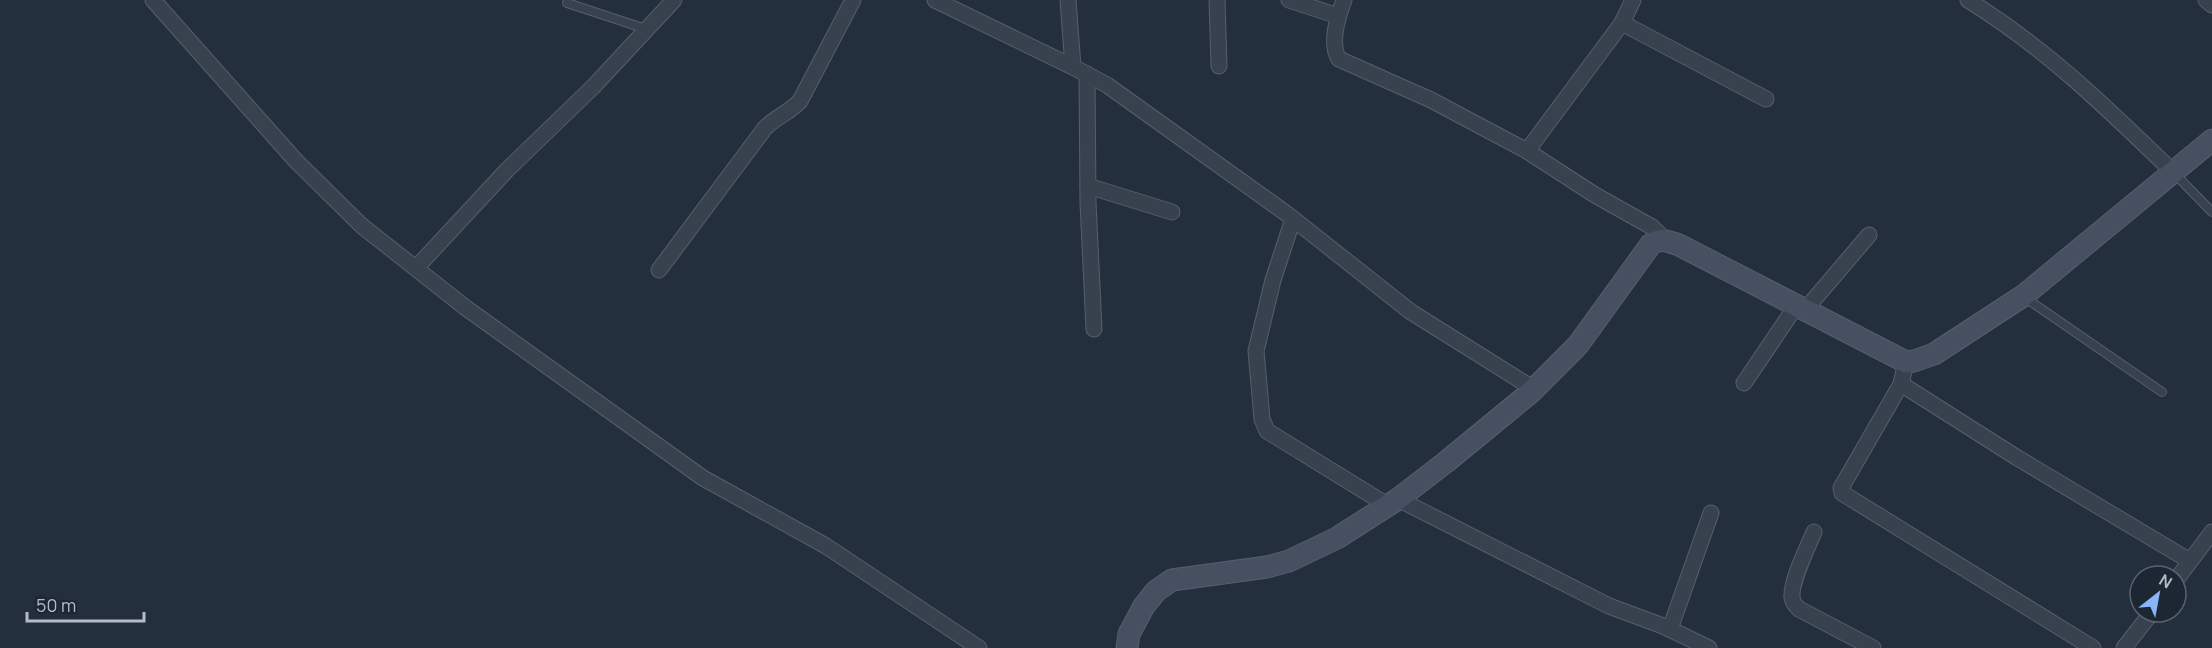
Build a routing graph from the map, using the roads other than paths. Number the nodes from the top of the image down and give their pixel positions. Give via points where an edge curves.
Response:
1 (153, 0) edge
2 (674, 0) edge
3 (853, 0) edge
4 (934, 0) edge
5 (1068, 0) edge
6 (1217, 0) edge
7 (1289, 0) edge
8 (1344, 0) edge
9 (1633, 0) edge
10 (1968, 0) edge
11 (2206, 0) edge
12 (567, 3) dead end
13 (2212, 5) edge
14 (1338, 16) junction
15 (1622, 23) junction
16 (646, 29) junction
17 (1073, 66) junction
18 (1219, 66) dead end
19 (1087, 74) junction
20 (1766, 99) dead end
21 (2212, 141) edge
22 (1527, 151) junction
23 (2173, 172) junction
24 (1088, 186) junction
25 (1172, 212) dead end
26 (2212, 212) edge
27 (1293, 219) junction
28 (1869, 235) dead end
29 (1665, 240) junction
30 (416, 268) junction
31 (659, 270) dead end
32 (2023, 296) junction
33 (1801, 308) junction
34 (1094, 329) dead end
35 (1906, 362) junction
36 (1744, 383) dead end
37 (1901, 384) junction
38 (1534, 389) junction
39 (2162, 392) dead end
40 (1393, 502) junction
41 (1712, 513) dead end
42 (1814, 532) dead end
43 (2212, 532) edge
44 (2190, 561) junction
45 (2188, 564) edge
46 (2143, 624) edge
47 (1670, 629) junction
48 (975, 647) edge
49 (1127, 648) edge
50 (1709, 648) edge
51 (1873, 648) edge
52 (2093, 648) edge
53 (2124, 648) edge

1 - 30 street via 296,161 362,226
2 - 16 street
3 - 31 street via 800,100 765,128
4 - 17 street
5 - 17 street
6 - 18 street
7 - 14 street
8 - 14 street
9 - 15 street
10 - 23 street via 2008,25 2080,83
11 - 13 street
12 - 16 lane
14 - 22 street via 1334,46 1339,58 1431,100
15 - 20 street
15 - 22 street
16 - 30 street
17 - 19 street
19 - 24 street
19 - 27 street via 1142,108
21 - 23 street
22 - 29 street via 1652,227
23 - 26 lane
23 - 32 street
24 - 25 street
24 - 34 street
27 - 38 street via 1411,312
27 - 40 street via 1256,351 1262,420 1267,431
28 - 33 street
29 - 33 street
29 - 38 street via 1651,244 1578,345
30 - 48 street via 703,478 826,546
32 - 35 street via 1934,354
32 - 39 lane
33 - 35 street
33 - 36 street
35 - 37 street
37 - 44 street
37 - 52 street via 1841,488 1842,493
38 - 40 street
40 - 47 street via 1608,606
40 - 49 street via 1337,538 1289,561 1172,580 1144,606
41 - 47 street
42 - 51 street via 1794,585 1793,603
43 - 44 street
44 - 45 street
46 - 53 street
47 - 50 street

